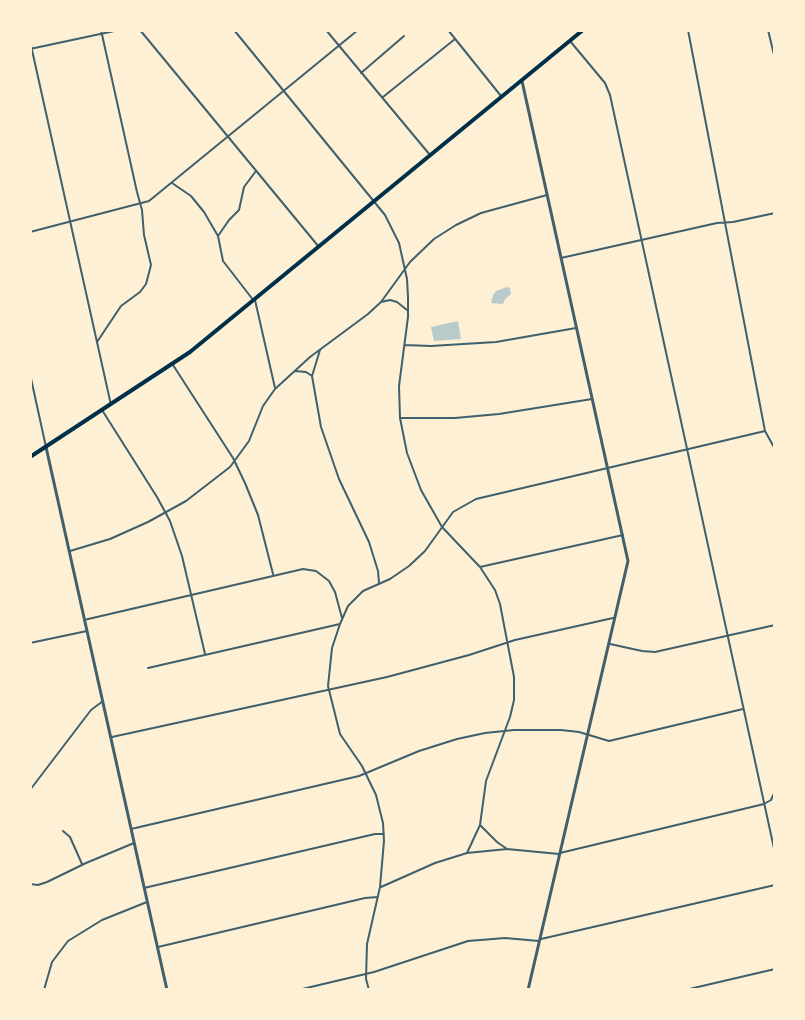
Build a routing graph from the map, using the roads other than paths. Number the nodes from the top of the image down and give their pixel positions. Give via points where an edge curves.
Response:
1 (119, 30) edge
2 (140, 30) edge
3 (234, 30) edge
4 (326, 30) edge
5 (358, 30) edge
6 (448, 30) edge
7 (574, 30) edge
8 (583, 30) edge
9 (688, 30) edge
10 (768, 30) edge
11 (101, 32) edge
12 (578, 34) junction
13 (404, 36) dead end
14 (455, 39) junction
15 (773, 40) edge
16 (30, 41) edge
17 (570, 41) junction
18 (339, 45) junction
19 (31, 48) edge
20 (775, 59) edge
21 (361, 73) junction
22 (522, 81) junction
23 (284, 91) junction
24 (502, 97) junction
25 (382, 98) junction
26 (228, 137) junction
27 (430, 156) junction
28 (256, 171) junction
29 (171, 183) junction
30 (546, 195) junction
31 (374, 202) junction
32 (141, 204) junction
33 (775, 213) edge
34 (70, 222) junction
35 (725, 223) junction
36 (30, 232) edge
37 (218, 236) junction
38 (643, 240) junction
39 (319, 247) junction
40 (561, 258) junction
41 (405, 269) junction
42 (255, 300) junction
43 (381, 302) junction
44 (408, 311) junction
45 (576, 328) junction
46 (97, 342) junction
47 (405, 345) junction
48 (320, 350) junction
49 (173, 365) junction
50 (294, 372) junction
51 (30, 374) edge
52 (312, 376) junction
53 (275, 389) junction
54 (592, 399) junction
55 (111, 405) junction
56 (102, 410) junction
57 (400, 417) junction
58 (765, 431) junction
59 (46, 447) junction
60 (775, 449) edge
61 (687, 450) junction
62 (30, 457) edge
63 (235, 462) junction
64 (608, 469) junction
65 (166, 513) junction
66 (442, 527) junction
67 (623, 535) junction
68 (69, 552) junction
69 (480, 567) junction
70 (274, 575) junction
71 (379, 583) junction
72 (191, 595) junction
73 (616, 617) junction
74 (342, 618) junction
75 (84, 620) junction
76 (340, 624) junction
77 (775, 625) edge
78 (87, 631) junction
79 (727, 636) junction
80 (508, 642) junction
81 (30, 643) edge
82 (610, 644) junction
83 (205, 654) junction
84 (148, 668) dead end
85 (329, 689) junction
86 (103, 701) junction
87 (743, 709) junction
88 (504, 731) junction
89 (587, 735) junction
90 (111, 738) junction
91 (367, 774) junction
92 (30, 790) edge
93 (775, 791) edge
94 (764, 804) junction
95 (480, 825) junction
96 (131, 829) junction
97 (63, 831) dead end
98 (384, 834) junction
99 (134, 843) junction
100 (507, 849) junction
101 (560, 853) junction
102 (775, 853) edge
103 (467, 854) junction
104 (82, 865) junction
105 (30, 884) edge
106 (775, 885) edge
107 (380, 887) junction
108 (144, 888) junction
109 (378, 897) junction
110 (147, 902) junction
111 (539, 940) junction
112 (157, 947) junction
113 (775, 969) edge
114 (367, 974) junction
115 (44, 990) edge
116 (167, 990) edge
117 (298, 990) edge
118 (369, 990) edge
119 (528, 990) edge
120 (685, 990) edge

1 - 11 street
2 - 26 street
3 - 23 street
4 - 18 street
5 - 18 street
6 - 14 street
7 - 12 street
8 - 12 main road
9 - 35 street
10 - 15 street
11 - 19 street
11 - 32 street
12 - 17 main road
13 - 21 street
14 - 24 street
14 - 25 street
15 - 20 street
16 - 19 street
17 - 22 main road
17 - 38 street via 608,90
18 - 21 street
18 - 23 street
19 - 34 street
21 - 25 street
22 - 24 main road
22 - 30 street
23 - 26 street
23 - 31 street
24 - 27 main road
25 - 27 street
26 - 28 street
26 - 29 street
27 - 31 main road
28 - 37 street via 244,187 239,210
28 - 39 street
29 - 32 street
29 - 37 street via 197,203
30 - 40 street
30 - 41 street via 493,209 456,225 434,239
31 - 39 main road
31 - 41 street via 396,234
32 - 34 street
32 - 46 street via 151,265 148,279 140,292 121,306
33 - 35 street
34 - 36 street
34 - 46 street
35 - 38 street
35 - 58 street
37 - 42 street via 223,261
38 - 40 street
38 - 61 street
39 - 42 main road
40 - 45 street
41 - 43 street
41 - 44 street
42 - 49 main road
42 - 53 street
43 - 44 street via 397,302
43 - 48 street
44 - 47 street
45 - 47 street via 496,342
45 - 54 street
46 - 55 street
47 - 57 street via 399,386
48 - 50 street
48 - 52 street
49 - 55 main road
49 - 63 street
50 - 52 street
50 - 53 street
51 - 59 street
52 - 71 street via 326,442 369,542
53 - 63 street
54 - 57 street via 499,414
54 - 64 street
55 - 56 main road
56 - 59 main road
56 - 65 street
57 - 66 street via 416,479
58 - 60 street
58 - 61 street
59 - 62 main road
59 - 68 street
61 - 64 street
61 - 79 street
63 - 65 street
63 - 70 street via 258,515
64 - 66 street via 476,499 459,507
64 - 67 street
65 - 68 street via 110,539
65 - 72 street
66 - 69 street
66 - 71 street via 416,561
67 - 69 street
67 - 73 street via 628,566
68 - 75 street
69 - 80 street via 499,601
70 - 72 street
70 - 74 street via 303,569 321,574 333,586
71 - 74 street via 358,594
72 - 75 street
72 - 83 street
73 - 80 street
73 - 82 street
74 - 76 street
75 - 78 street
76 - 83 street
76 - 85 street via 332,648
77 - 79 street
78 - 81 street
78 - 86 street
79 - 82 street via 655,652
79 - 87 street
80 - 85 street
80 - 88 street via 514,700
82 - 89 street
83 - 84 street
85 - 90 street
85 - 91 street via 340,734
86 - 90 street
86 - 92 street via 91,710
87 - 89 street via 611,741
87 - 94 street
88 - 89 street
88 - 91 street via 447,742
88 - 95 street via 486,781
89 - 101 street
90 - 96 street
91 - 96 street
91 - 98 street
93 - 94 street
94 - 101 street
94 - 102 street
95 - 100 street
95 - 103 street
96 - 99 street
97 - 104 street via 70,837
98 - 107 street
98 - 108 street
99 - 104 street
99 - 108 street
100 - 101 street
100 - 103 street
101 - 111 street
103 - 107 street
104 - 105 street via 42,884
106 - 111 street
107 - 109 street
108 - 110 street
109 - 112 street
109 - 114 street via 367,939
110 - 112 street
110 - 115 street via 102,920 68,941 52,962
111 - 114 street via 468,942
111 - 119 street
112 - 116 street
113 - 120 street
114 - 117 street
114 - 118 street

